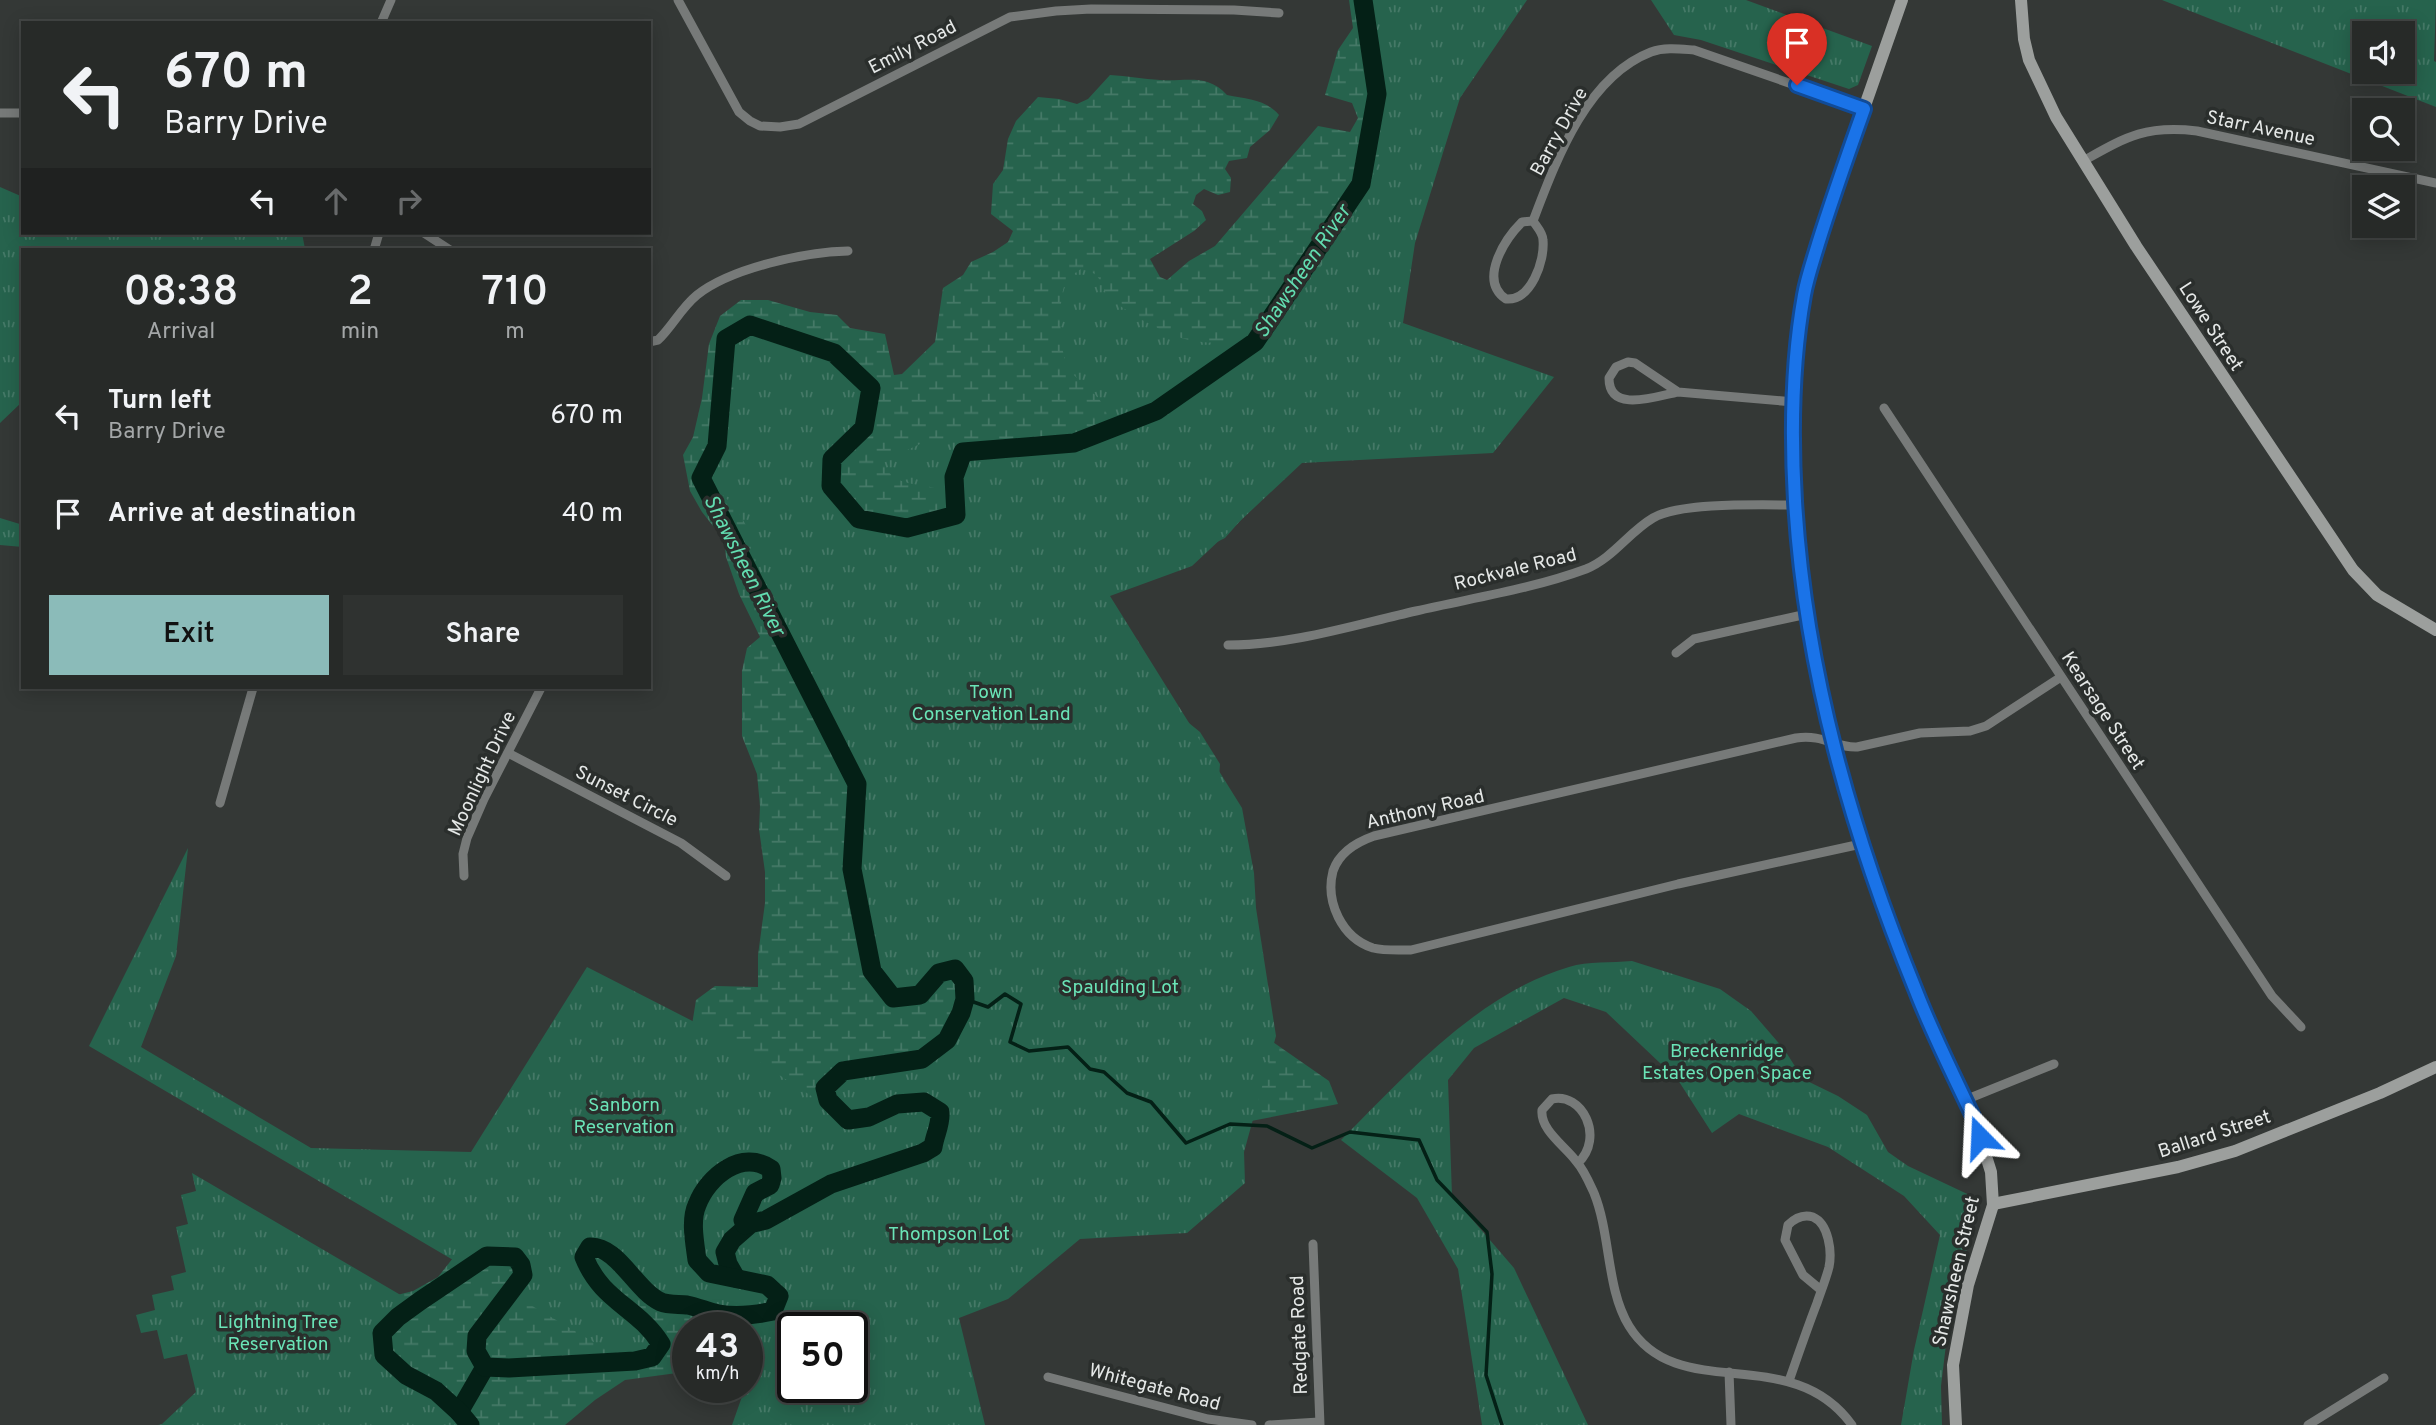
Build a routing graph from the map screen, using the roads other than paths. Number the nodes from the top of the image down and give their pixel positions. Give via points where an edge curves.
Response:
1 (391, 0) edge
2 (678, 0) edge
3 (1902, 0) edge
4 (2021, 0) edge
5 (1123, 5) edge
6 (1279, 13) dead end
7 (382, 21) edge
8 (1864, 109) junction
9 (0, 113) edge
10 (21, 113) edge
11 (2083, 161) junction
12 (2436, 183) edge
13 (1533, 221) junction
14 (427, 235) edge
15 (447, 248) edge
16 (848, 251) dead end
17 (651, 342) edge
18 (1678, 392) junction
19 (1794, 402) junction
20 (1884, 408) dead end
21 (1796, 505) junction
22 (1807, 614) junction
23 (2436, 630) edge
24 (1228, 645) dead end
25 (1676, 653) dead end
26 (2061, 677) junction
27 (253, 689) edge
28 (540, 689) edge
29 (1831, 740) junction
30 (508, 753) junction
31 (220, 803) dead end
32 (1861, 844) junction
33 (464, 876) dead end
34 (726, 876) dead end
35 (2301, 1027) dead end
36 (2054, 1064) dead end
37 (2436, 1067) edge
38 (1965, 1100) junction
39 (1578, 1163) junction
40 (1993, 1204) junction
41 (1313, 1244) dead end
42 (1821, 1290) junction
43 (1729, 1372) junction
44 (1048, 1377) dead end
45 (2384, 1378) dead end
46 (1789, 1381) junction
47 (1320, 1423) edge
48 (1252, 1425) edge
49 (1269, 1425) edge
50 (1731, 1425) edge
51 (1852, 1425) edge
52 (1956, 1425) edge
53 (2308, 1425) edge

1 - 7 street
2 - 5 street, Emily Road via 739,112 760,126 772,127 799,124 819,115 1010,17
3 - 8 main road, Shawsheen Street
4 - 11 main road, Lowe Street via 2029,60
5 - 6 street, Emily Road
8 - 13 street, Barry Drive via 1694,50 1653,52 1623,66 1584,112 1549,177
8 - 19 main road, Shawsheen Street via 1804,292
9 - 10 street
11 - 12 street, Starr Avenue via 2138,133 2174,129
11 - 23 main road, Lowe Street via 2353,570 2378,595
13 - 13 street via 1522,222 1499,256 1493,275 1506,299 1521,297 1531,287 1544,240
14 - 15 street
16 - 17 street via 781,261 710,287 690,302 658,340
18 - 18 street via 1635,363 1616,367 1609,378 1616,396 1628,401
18 - 19 street
19 - 21 main road, Shawsheen Street
20 - 26 street, Kearsage Street
21 - 22 main road, Shawsheen Street
21 - 24 street, Rockvale Road via 1676,511 1654,517 1588,568 1549,581 1318,634
22 - 25 street via 1694,639
22 - 29 main road, Shawsheen Street
26 - 29 street, Anthony Road via 1986,726 1970,731 1920,733 1848,748
26 - 35 street, Kearsage Street via 2272,996
27 - 31 street
28 - 30 street, Moonlight Drive
29 - 32 main road, Shawsheen Street
29 - 32 street, Anthony Road via 1796,738 1362,841 1343,855 1334,870 1337,916 1344,929 1371,947 1411,950
30 - 33 street, Moonlight Drive via 467,838
30 - 34 street, Sunset Circle via 681,843
32 - 38 main road, Shawsheen Street via 1917,994
36 - 38 street
37 - 40 main road, Ballard Street via 2235,1151
38 - 40 main road, Shawsheen Street via 1991,1172
39 - 39 street via 1542,1120 1542,1110 1552,1099 1569,1101 1590,1127 1590,1145
39 - 43 street via 1599,1207 1619,1304 1634,1333 1648,1349 1676,1364
40 - 52 main road, Shawsheen Street via 1968,1285 1953,1364
41 - 47 street, Redgate Road
42 - 42 street via 1830,1257 1825,1231 1815,1218 1798,1217 1786,1228 1786,1244 1803,1275
42 - 46 street
43 - 46 street
43 - 50 street
44 - 48 street, Whitegate Road via 1208,1419
45 - 53 street
46 - 51 street via 1826,1399
47 - 49 street

